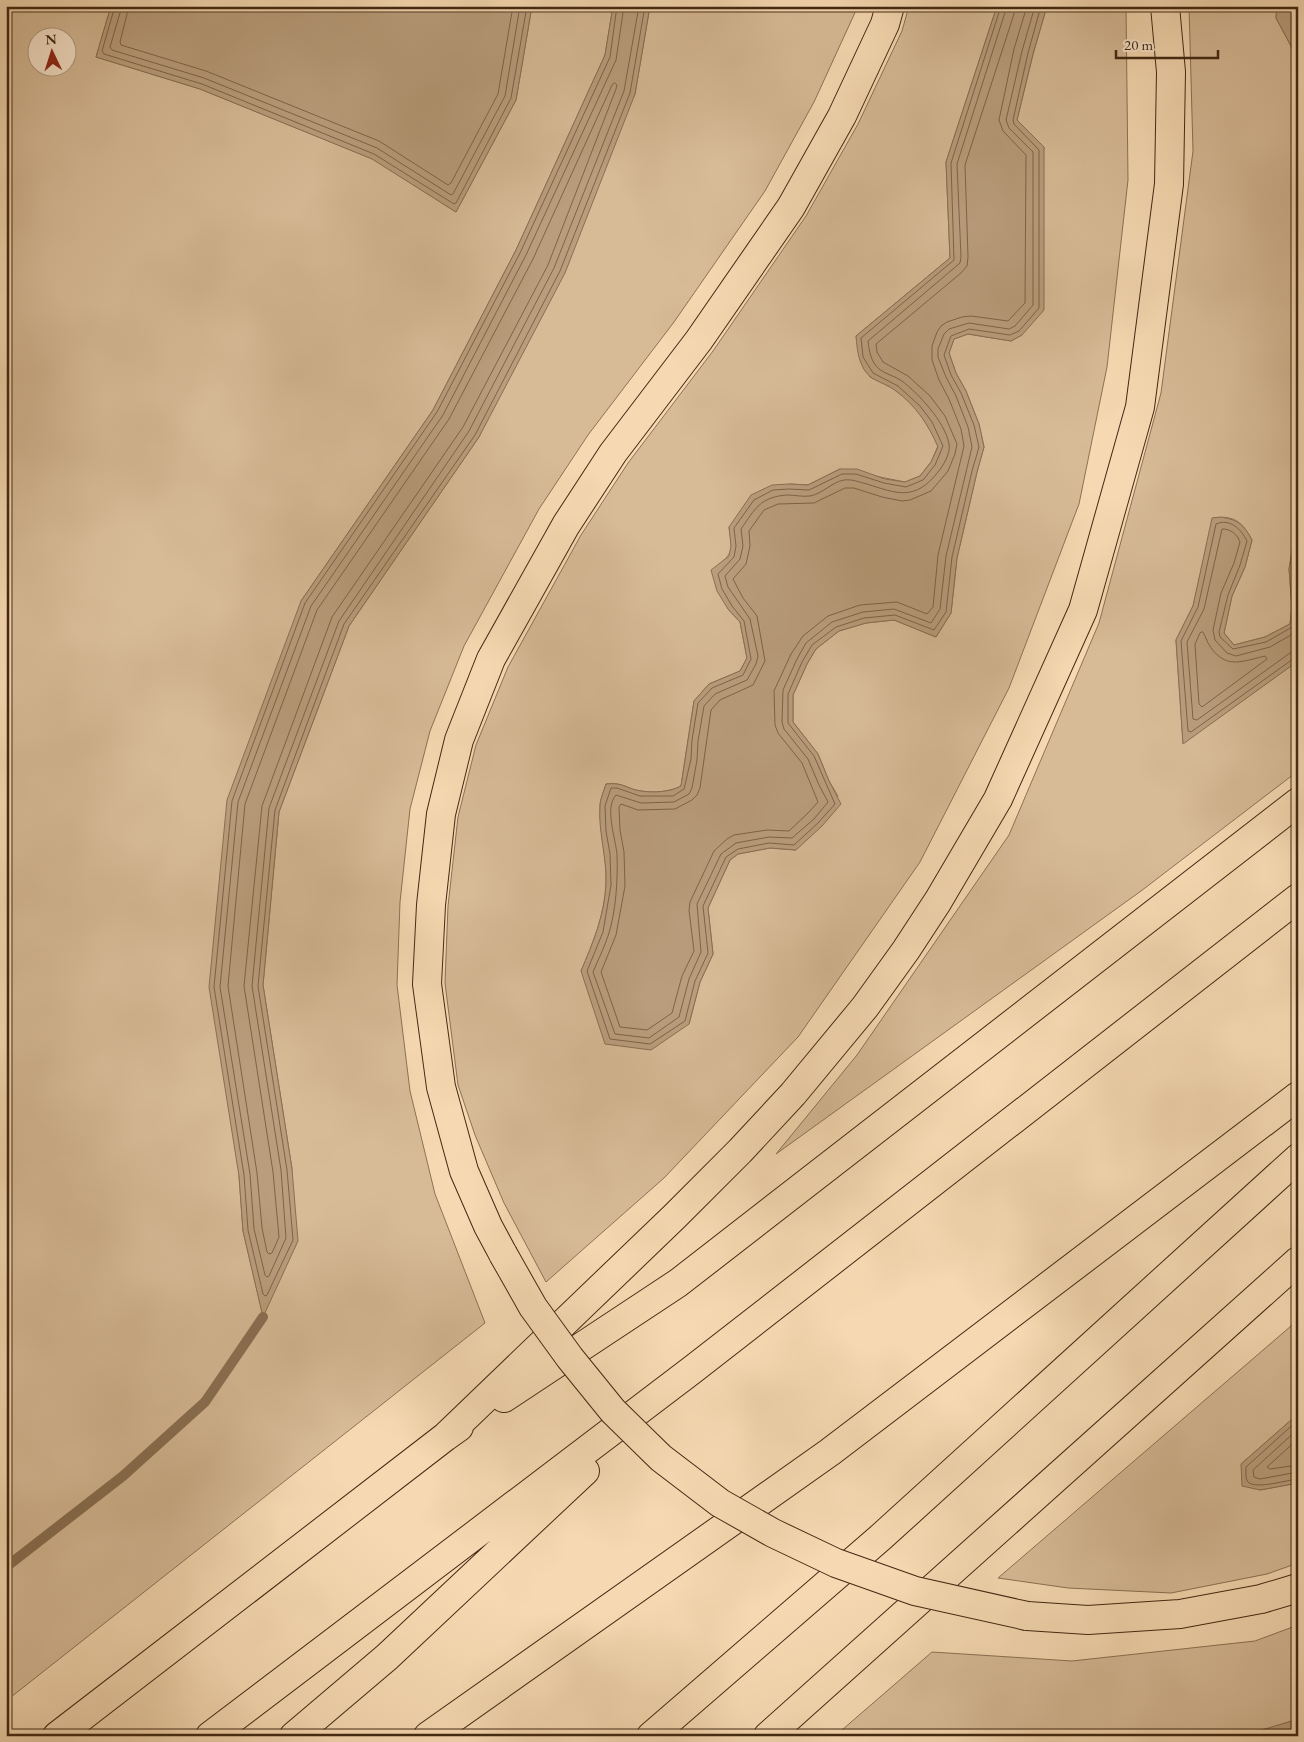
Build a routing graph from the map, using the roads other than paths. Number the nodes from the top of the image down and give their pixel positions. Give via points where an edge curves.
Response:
1 (890, 6) edge
2 (1165, 6) edge
3 (1298, 802) edge
4 (1298, 898) edge
5 (1298, 1096) edge
6 (1298, 1158) edge
7 (1298, 1260) edge
8 (692, 1370) junction
9 (444, 1437) junction
10 (1298, 1588) edge
11 (58, 1736) edge
12 (210, 1736) edge
13 (294, 1736) edge
14 (428, 1736) edge
15 (651, 1736) edge
16 (768, 1736) edge

1 - 10 highway, bridge via 885,24 842,116 791,207 566,525 491,659 459,740 441,814 431,905 428,984 441,1087 464,1171 488,1226 532,1307 613,1411 661,1458 720,1502 773,1533 836,1563 915,1591 1027,1616 1088,1620 1180,1614 1261,1599
2 - 9 highway via 1171,72 1169,184 1140,407 1083,610 998,799 906,950 865,1007 793,1094 674,1217
3 - 9 highway via 678,1283
4 - 8 highway
5 - 14 highway via 830,1452
6 - 15 highway via 881,1537
7 - 16 highway
8 - 12 highway
8 - 13 highway via 388,1656
9 - 11 highway

